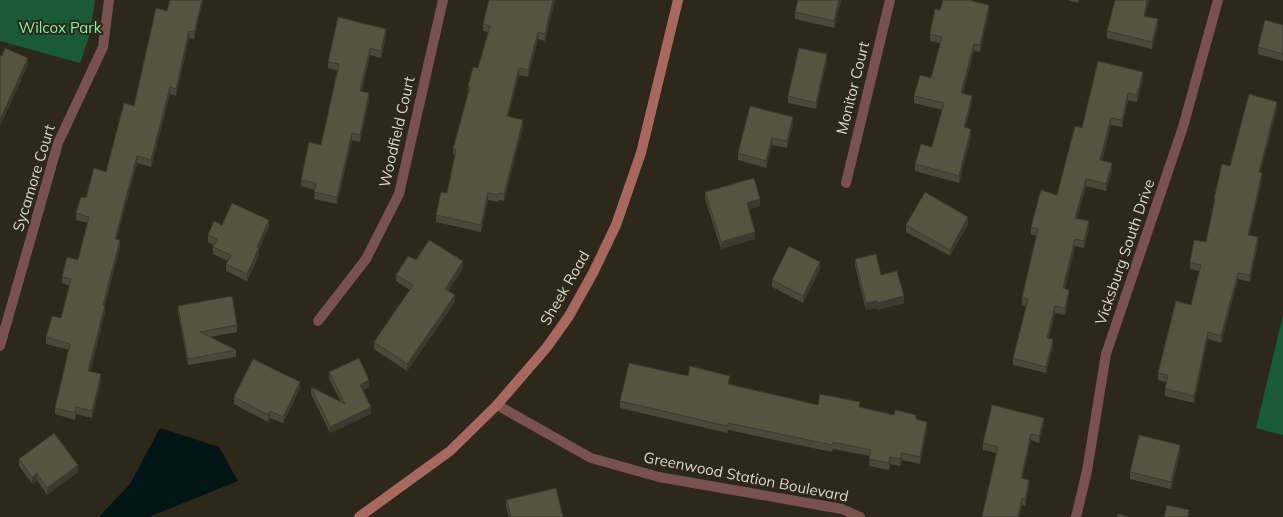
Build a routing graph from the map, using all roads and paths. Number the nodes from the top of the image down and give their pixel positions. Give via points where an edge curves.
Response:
1 (110, 0) edge
2 (443, 0) edge
3 (678, 0) edge
4 (890, 0) edge
5 (1218, 0) edge
6 (846, 183) dead end
7 (318, 321) dead end
8 (0, 346) edge
9 (497, 405) junction
10 (359, 517) edge
11 (860, 517) edge
12 (1076, 517) edge

1 - 8 street, Sycamore Court via 103,47 58,143
2 - 7 street, Woodfield Court via 399,194 366,258
3 - 9 street, Sheek Road via 641,153 616,225 569,316 547,348
4 - 6 street, Monitor Court
5 - 12 street, Vicksburg South Drive via 1183,127 1106,354 1087,471
9 - 10 street, Sheek Road via 450,451
9 - 11 street, Greenwood Station Boulevard via 592,458 659,477 842,509

